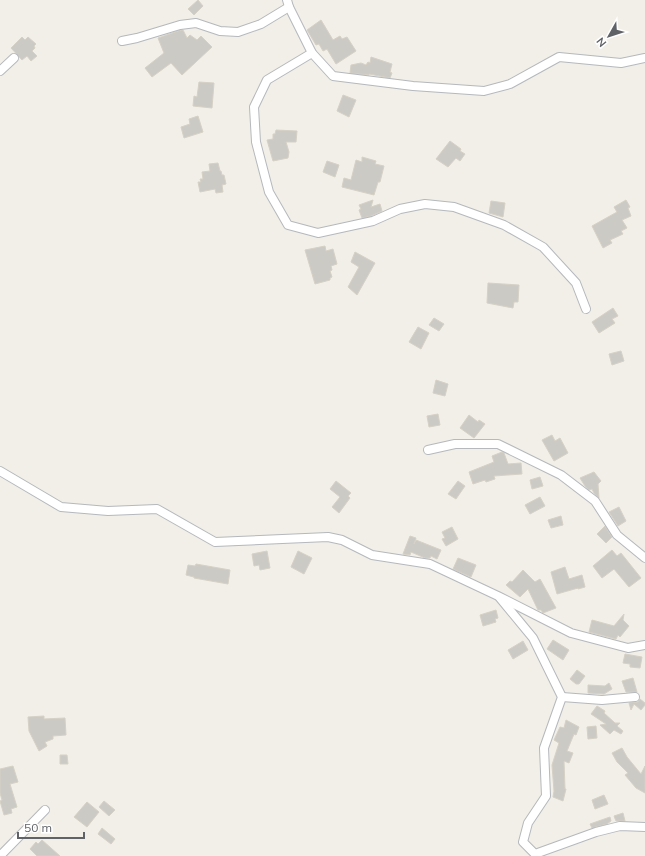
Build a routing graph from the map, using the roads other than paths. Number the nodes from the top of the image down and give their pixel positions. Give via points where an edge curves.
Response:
1 (288, 3) edge
2 (122, 41) dead end
3 (312, 52) junction
4 (14, 58) dead end
5 (645, 58) edge
6 (0, 71) edge
7 (586, 309) dead end
8 (428, 450) dead end
9 (0, 471) edge
10 (645, 558) edge
11 (498, 596) junction
12 (645, 645) edge
13 (562, 696) junction
14 (635, 697) dead end
15 (45, 810) dead end
16 (645, 827) edge
17 (0, 856) edge

1 - 2 street via 261,24 238,32 220,31 196,23
1 - 3 street
3 - 5 street via 333,76 413,86 484,91 510,84 559,57 621,63
3 - 7 street via 267,80 254,106 256,142 269,192 288,225 318,233 373,221 400,209 425,204 454,207 504,225 542,247 576,283
4 - 6 street
8 - 10 street via 455,444 498,444 560,475 595,501 617,535
9 - 11 street via 61,507 108,511 157,510 215,542 328,537 342,540 372,555 430,564
11 - 12 street via 571,633 628,648
11 - 13 street via 533,638
13 - 14 street via 602,700
13 - 16 street via 544,748 546,796 528,823 523,842 535,854 620,826
15 - 17 street

